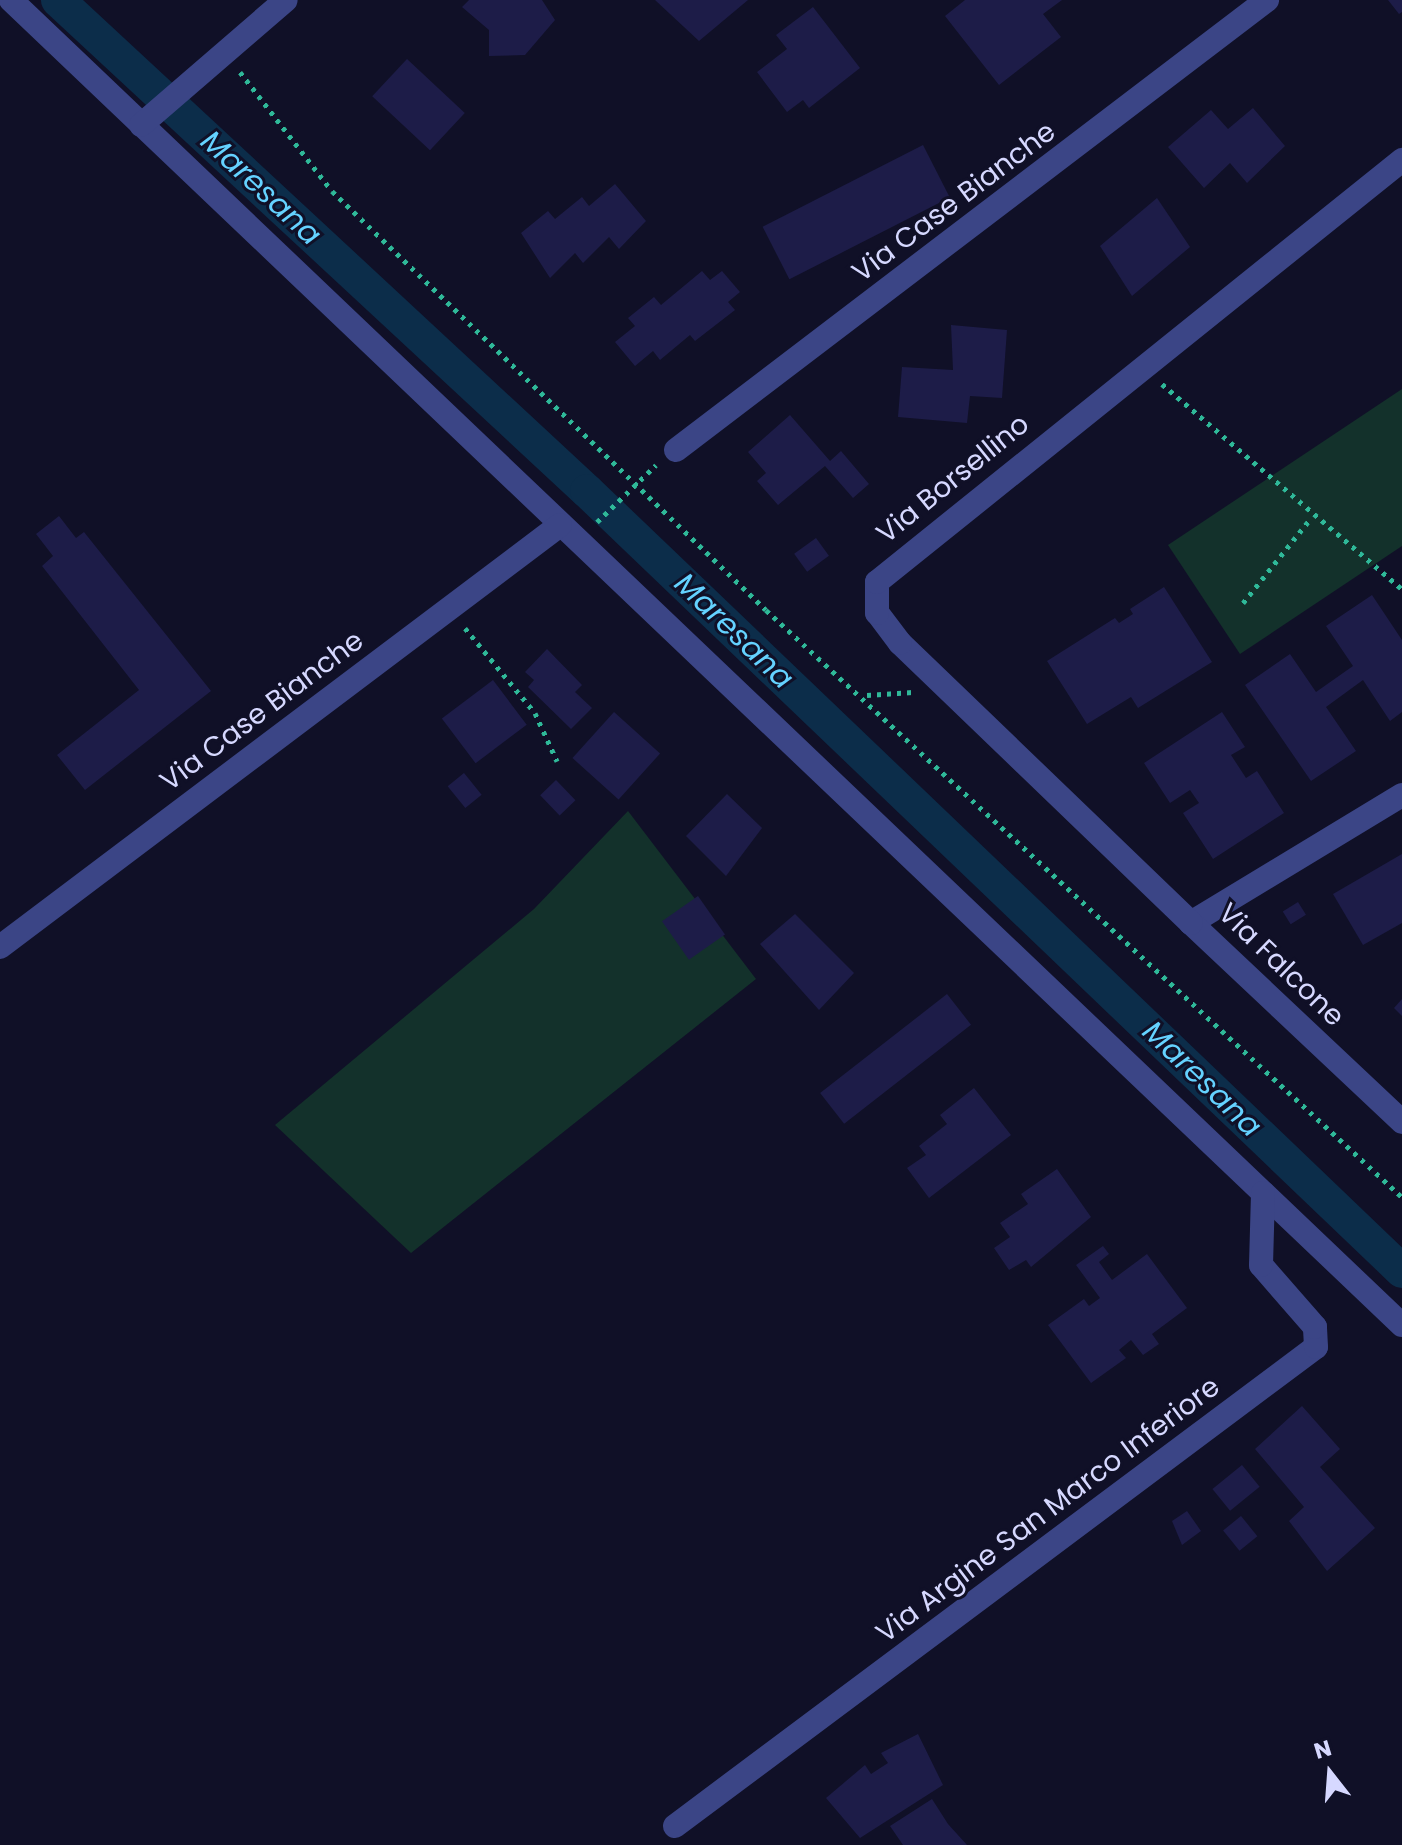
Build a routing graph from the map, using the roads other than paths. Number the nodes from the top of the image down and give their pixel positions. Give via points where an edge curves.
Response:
1 (11, 0) edge
2 (286, 0) edge
3 (1267, 0) edge
4 (147, 119) junction
5 (1402, 160) edge
6 (676, 450) road end
7 (560, 525) junction
8 (1402, 795) edge
9 (1191, 923) junction
10 (0, 947) edge
11 (1402, 1122) edge
12 (1263, 1193) junction
13 (1402, 1325) edge
14 (675, 1826) dead end

1 - 4 street
2 - 4 street
3 - 6 street, Via Case Bianche
4 - 7 street
5 - 9 street, Via Borsellino via 902,556 877,582 875,600 900,643
7 - 10 street, Via Case Bianche
7 - 12 street
8 - 9 street, Via Falcone
9 - 11 street, Via Falcone
12 - 13 street
12 - 14 street, Via Argine San Marco Inferiore via 1261,1265 1315,1327 1316,1347

